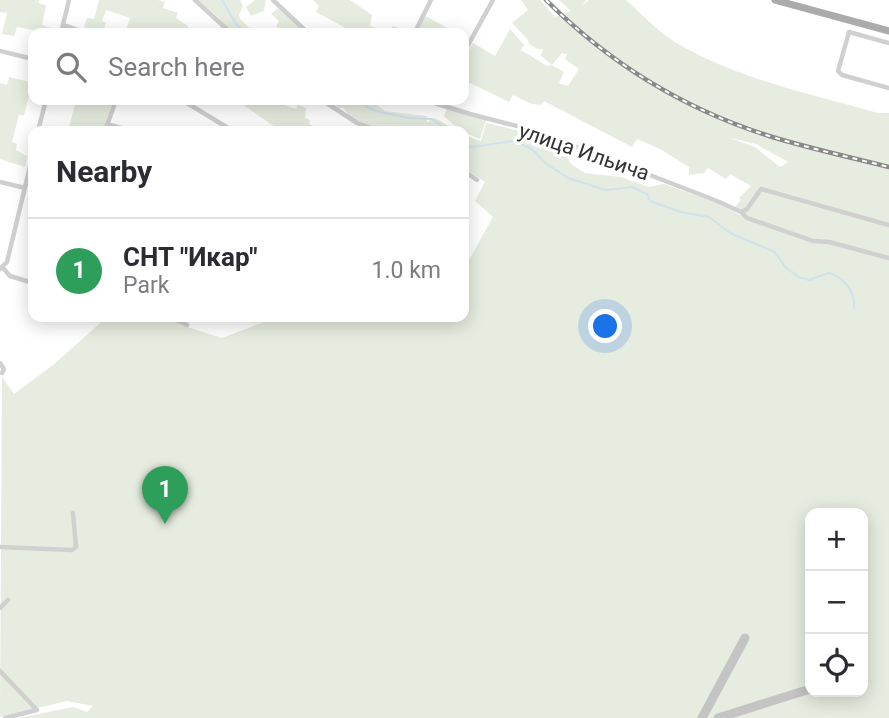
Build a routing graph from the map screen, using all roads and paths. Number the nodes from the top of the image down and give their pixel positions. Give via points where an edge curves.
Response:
1 (69, 0) edge
2 (195, 0) edge
3 (273, 0) edge
4 (431, 0) edge
5 (493, 0) edge
6 (779, 1) edge
7 (63, 25) junction
8 (62, 28) edge
9 (72, 28) edge
10 (226, 28) edge
11 (303, 28) edge
12 (417, 28) edge
13 (889, 31) edge
14 (469, 43) edge
15 (889, 43) edge
16 (0, 51) edge
17 (28, 58) edge
18 (889, 88) edge
19 (45, 105) edge
20 (114, 105) edge
21 (190, 105) edge
22 (330, 105) edge
23 (441, 105) edge
24 (107, 124) joint
25 (39, 126) edge
26 (114, 126) edge
27 (225, 126) edge
28 (365, 126) edge
29 (469, 174) edge
30 (28, 175) edge
31 (477, 180) dead end
32 (0, 182) edge
33 (25, 188) junction
34 (741, 212) junction
35 (889, 225) edge
36 (889, 258) edge
37 (2, 268) edge
38 (28, 282) edge
39 (181, 322) edge
40 (187, 325) dead end
41 (0, 363) edge
42 (2, 373) dead end
43 (73, 513) dead end
44 (0, 547) edge
45 (8, 600) dead end
46 (0, 608) edge
47 (0, 671) edge
48 (5, 718) edge

1 - 7 street
2 - 10 street
3 - 11 street
4 - 12 street
5 - 14 street
6 - 13 main road
7 - 8 street
7 - 9 street
15 - 18 street via 849,32 838,71
16 - 17 street
19 - 25 street
20 - 24 street
21 - 27 street
22 - 28 street
23 - 34 street, улица Ильича via 536,131
24 - 26 street
29 - 31 street
30 - 33 street
32 - 33 street
33 - 37 street
34 - 35 street via 761,189
34 - 36 street, улица Ильича via 813,241
37 - 38 street
39 - 40 street
41 - 42 street
43 - 44 street via 76,547 72,550
45 - 46 street
47 - 48 street via 37,710

